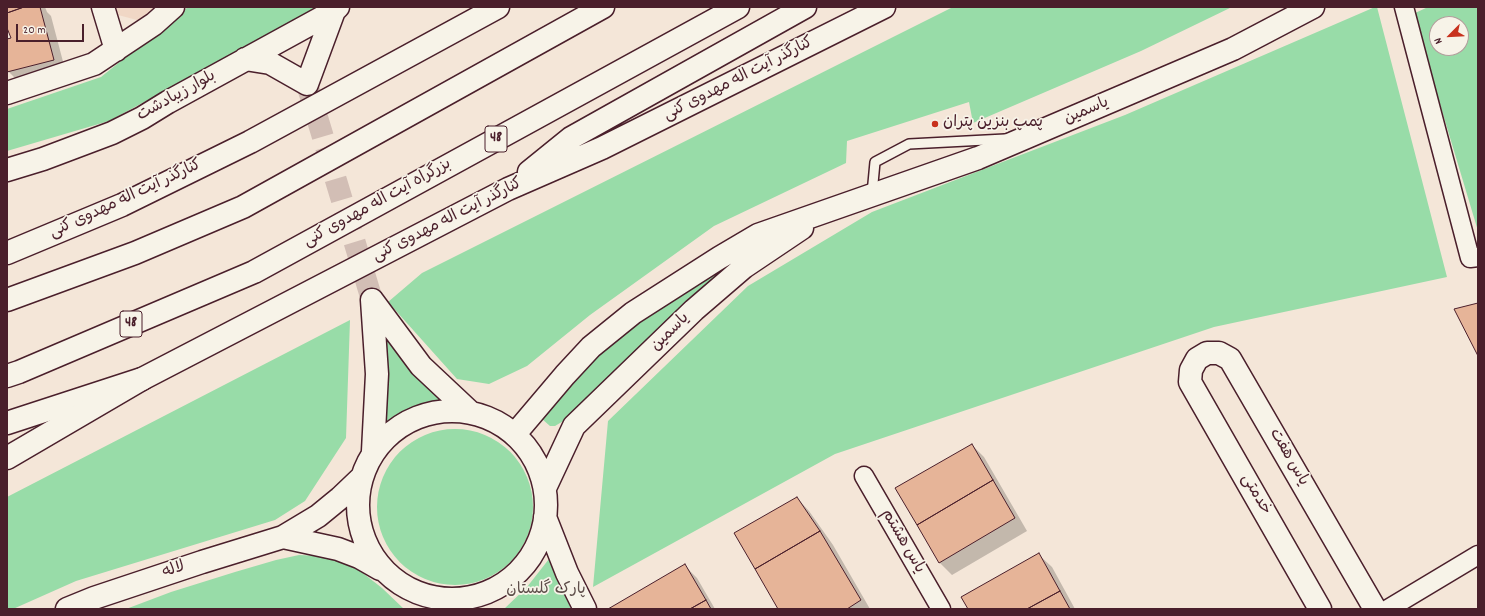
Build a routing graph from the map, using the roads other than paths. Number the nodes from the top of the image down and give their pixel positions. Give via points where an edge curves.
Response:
1 (103, 7) edge
2 (173, 7) edge
3 (603, 7) edge
4 (738, 7) edge
5 (804, 7) edge
6 (884, 7) edge
7 (1313, 7) edge
8 (1404, 7) edge
9 (336, 9) edge
10 (496, 9) edge
11 (116, 50) junction
12 (246, 59) junction
13 (7, 93) edge
14 (1023, 139) junction
15 (7, 170) edge
16 (508, 189) junction
17 (872, 194) junction
18 (831, 209) junction
19 (7, 253) edge
20 (1478, 257) edge
21 (7, 300) edge
22 (7, 376) edge
23 (142, 379) junction
24 (1190, 382) joint
25 (469, 411) junction
26 (7, 423) edge
27 (515, 434) junction
28 (373, 451) junction
29 (7, 458) edge
30 (864, 476) dead end
31 (361, 478) junction
32 (545, 488) junction
33 (545, 517) junction
34 (283, 537) junction
35 (1478, 555) edge
36 (385, 572) junction
37 (404, 587) junction
38 (488, 600) edge
39 (67, 609) edge
40 (419, 609) edge
41 (585, 609) edge
42 (941, 609) edge
43 (1320, 609) edge
44 (1376, 609) edge
45 (1388, 609) edge

1 - 11 main road
2 - 11 main road via 154,24
3 - 21 main road via 243,208 135,253
4 - 22 main road, بزرگراه آیت اله مهدوی کنی / 48 via 254,272
5 - 16 main road via 571,138
6 - 16 main road, کنارگذر آیت اله مهدوی کنی via 602,148
7 - 14 main road, یاسمین via 1233,49
8 - 20 street via 1470,258
9 - 12 main road, بلوار زیبادشت
9 - 12 main road via 307,84 270,63
10 - 19 main road, کنارگذر آیت اله مهدوی کنی via 250,142 122,205
11 - 13 main road via 94,64
12 - 15 main road, بلوار زیبادشت via 112,133
14 - 17 main road, یاسمین via 978,158
14 - 17 lane via 909,144 876,162
16 - 23 main road, کنارگذر آیت اله مهدوی کنی
17 - 18 main road, یاسمین
18 - 27 main road, یاسمین via 758,235 633,313 591,347
18 - 32 main road, یاسمین via 744,267 694,310 574,426
23 - 26 main road, کنارگذر آیت اله مهدوی کنی
23 - 29 main road
24 - 43 main road, خدمتی
24 - 44 main road, یاس هفت via 1191,370 1197,359 1207,353 1219,353 1230,359
25 - 27 main road via 496,421
25 - 28 main road via 442,410 415,417 392,431
25 - 28 main road via 421,366 372,300 377,374
27 - 32 main road via 538,466
28 - 31 main road
30 - 42 street, یاس هشتم
31 - 34 main road, لاله via 318,516
31 - 36 main road via 357,503 360,529 370,553
32 - 33 main road
33 - 38 main road via 538,543 524,566
33 - 41 main road via 567,573
34 - 36 main road via 338,549 358,556
34 - 39 main road, لاله
35 - 45 street
36 - 37 main road
37 - 38 main road via 429,597
37 - 40 main road

